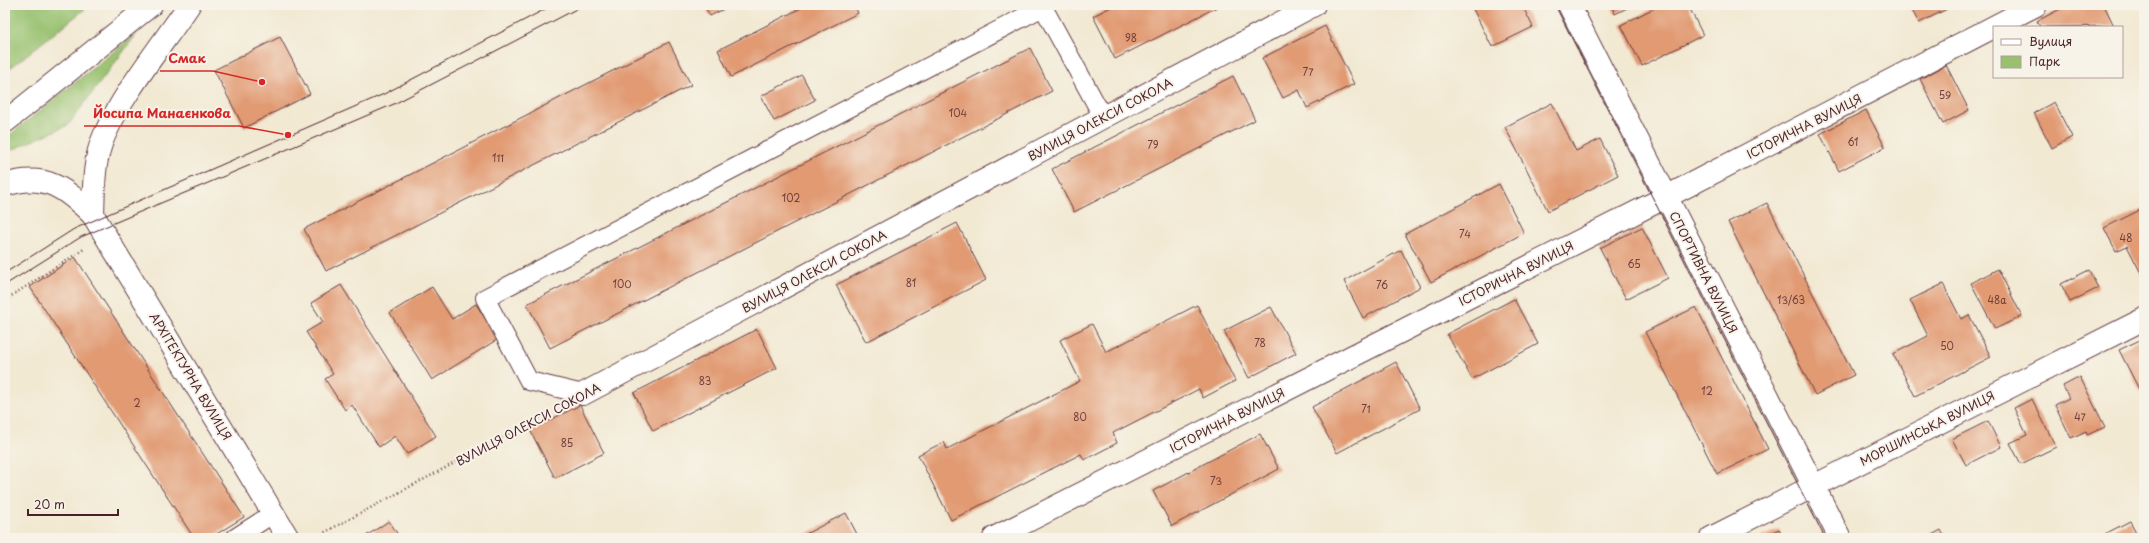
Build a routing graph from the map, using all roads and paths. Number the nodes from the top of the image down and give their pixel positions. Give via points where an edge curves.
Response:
1 (151, 5) edge
2 (189, 5) edge
3 (1314, 5) edge
4 (1569, 5) edge
5 (2036, 5) edge
6 (1045, 6) edge
7 (1996, 26) edge
8 (1993, 27) edge
9 (1103, 117) junction
10 (5, 122) edge
11 (5, 185) edge
12 (1666, 197) junction
13 (93, 215) junction
14 (106, 235) junction
15 (5, 300) edge
16 (2144, 319) edge
17 (583, 394) junction
18 (1814, 485) junction
19 (274, 513) junction
20 (235, 538) edge
21 (288, 538) edge
22 (313, 538) edge
23 (994, 538) edge
24 (1711, 538) edge
25 (1840, 538) edge

1 - 10 street
2 - 13 street via 123,102 104,137 94,175
3 - 9 street, ВУЛИЦЯ ОЛЕКСИ СОКОЛА
4 - 12 street, СПОРТИВНА ВУЛИЦЯ
5 - 7 street, ІСТОРИЧНА ВУЛИЦЯ
6 - 9 lane
6 - 17 lane via 485,298 529,381
8 - 12 street, ІСТОРИЧНА ВУЛИЦЯ
9 - 17 street, ВУЛИЦЯ ОЛЕКСИ СОКОЛА
11 - 13 street, АРХІТЕКТУРНА ВУЛИЦЯ via 20,180 46,181 71,193
12 - 18 street, СПОРТИВНА ВУЛИЦЯ
12 - 23 street, ІСТОРИЧНА ВУЛИЦЯ
13 - 14 street, АРХІТЕКТУРНА ВУЛИЦЯ
14 - 15 path
14 - 19 street, АРХІТЕКТУРНА ВУЛИЦЯ
16 - 18 street, МОРШИНСЬКА ВУЛИЦЯ
17 - 22 path, ВУЛИЦЯ ОЛЕКСИ СОКОЛА
18 - 24 street, МОРШИНСЬКА ВУЛИЦЯ
18 - 25 street, СПОРТИВНА ВУЛИЦЯ
19 - 20 lane
19 - 21 street, АРХІТЕКТУРНА ВУЛИЦЯ

